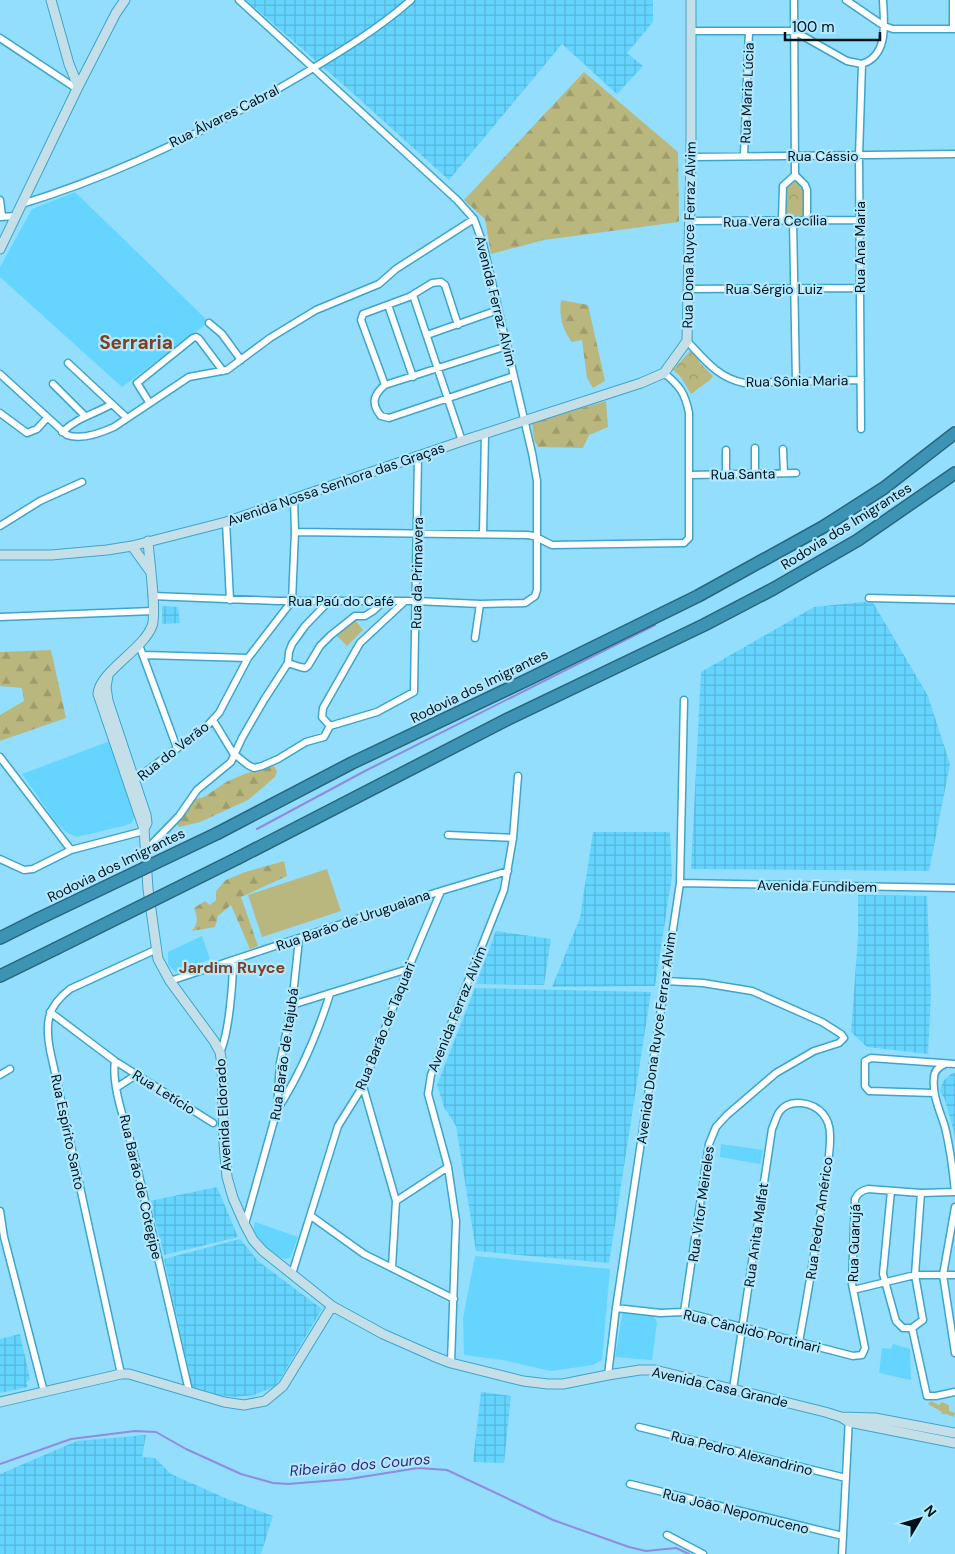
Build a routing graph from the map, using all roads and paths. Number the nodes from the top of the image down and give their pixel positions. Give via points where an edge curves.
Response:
1 (51, 0) edge
2 (125, 0) edge
3 (239, 0) edge
4 (252, 0) edge
5 (411, 0) edge
6 (691, 0) edge
7 (794, 0) edge
8 (846, 0) edge
9 (883, 0) edge
10 (952, 0) edge
11 (246, 6) junction
12 (884, 26) junction
13 (954, 29) edge
14 (691, 31) junction
15 (749, 31) junction
16 (794, 31) junction
17 (0, 38) edge
18 (862, 64) junction
19 (313, 68) junction
20 (78, 88) junction
21 (955, 154) edge
22 (744, 155) junction
23 (794, 156) junction
24 (859, 156) junction
25 (691, 157) junction
26 (795, 175) junction
27 (0, 200) edge
28 (22, 204) junction
29 (1, 216) edge
30 (16, 216) junction
31 (474, 220) junction
32 (782, 220) junction
33 (793, 220) junction
34 (806, 220) junction
35 (860, 220) junction
36 (690, 222) junction
37 (1, 244) edge
38 (794, 288) junction
39 (860, 288) junction
40 (689, 289) junction
41 (413, 294) junction
42 (388, 305) junction
43 (498, 310) junction
44 (209, 323) dead end
45 (458, 325) junction
46 (427, 335) junction
47 (687, 341) junction
48 (507, 346) junction
49 (241, 360) junction
50 (68, 363) dead end
51 (438, 368) junction
52 (223, 371) junction
53 (664, 372) junction
54 (0, 374) edge
55 (514, 376) junction
56 (413, 377) junction
57 (861, 380) junction
58 (796, 381) junction
59 (53, 384) dead end
60 (385, 385) junction
61 (448, 398) junction
62 (149, 402) junction
63 (112, 404) junction
64 (0, 413) edge
65 (85, 416) junction
66 (47, 418) junction
67 (127, 418) junction
68 (524, 422) junction
69 (861, 429) dead end
70 (62, 432) junction
71 (955, 433) edge
72 (485, 434) junction
73 (462, 441) junction
74 (755, 448) dead end
75 (783, 449) dead end
76 (726, 450) dead end
77 (418, 456) junction
78 (796, 473) dead end
79 (955, 473) edge
80 (690, 474) junction
81 (755, 474) junction
82 (784, 474) junction
83 (726, 475) junction
84 (82, 482) dead end
85 (294, 499) junction
86 (226, 522) junction
87 (0, 526) edge
88 (295, 532) junction
89 (418, 534) junction
90 (483, 534) junction
91 (537, 538) junction
92 (148, 541) junction
93 (132, 546) junction
94 (0, 555) edge
95 (150, 571) junction
96 (152, 596) junction
97 (869, 598) dead end
98 (230, 600) junction
99 (530, 600) joint
100 (955, 600) edge
101 (292, 601) junction
102 (329, 601) junction
103 (416, 601) junction
104 (384, 602) junction
105 (404, 602) junction
106 (480, 604) junction
107 (153, 611) junction
108 (0, 617) edge
109 (475, 638) dead end
110 (139, 645) junction
111 (144, 655) junction
112 (248, 658) junction
113 (288, 662) junction
114 (684, 700) dead end
115 (213, 720) junction
116 (330, 726) junction
117 (177, 748) junction
118 (233, 753) junction
119 (0, 757) edge
120 (518, 776) dead end
121 (132, 782) junction
122 (144, 830) junction
123 (448, 835) dead end
124 (513, 838) junction
125 (71, 850) junction
126 (146, 850) junction
127 (0, 859) edge
128 (508, 871) junction
129 (680, 883) junction
130 (955, 888) edge
131 (440, 891) junction
132 (0, 938) edge
133 (299, 939) junction
134 (155, 950) junction
135 (233, 961) junction
136 (408, 969) junction
137 (0, 976) edge
138 (170, 981) junction
139 (665, 981) junction
140 (330, 994) junction
141 (292, 1005) junction
142 (50, 1012) junction
143 (220, 1052) junction
144 (115, 1061) junction
145 (945, 1064) junction
146 (955, 1064) edge
147 (10, 1069) dead end
148 (0, 1075) edge
149 (136, 1075) junction
150 (363, 1086) junction
151 (116, 1088) junction
152 (934, 1094) junction
153 (807, 1104) joint
154 (277, 1110) junction
155 (213, 1123) dead end
156 (448, 1167) junction
157 (891, 1192) junction
158 (955, 1192) edge
159 (921, 1193) junction
160 (396, 1201) junction
161 (955, 1207) edge
162 (0, 1211) edge
163 (311, 1216) junction
164 (245, 1225) junction
165 (392, 1267) junction
166 (292, 1274) junction
167 (915, 1275) junction
168 (943, 1275) junction
169 (955, 1275) edge
170 (884, 1282) junction
171 (853, 1290) junction
172 (454, 1298) junction
173 (332, 1306) junction
174 (616, 1308) junction
175 (684, 1312) junction
176 (742, 1328) junction
177 (912, 1328) junction
178 (800, 1342) junction
179 (955, 1353) edge
180 (858, 1356) joint
181 (451, 1363) junction
182 (121, 1374) junction
183 (608, 1375) junction
184 (733, 1389) junction
185 (44, 1392) junction
186 (189, 1392) junction
187 (955, 1392) edge
188 (0, 1402) edge
189 (847, 1418) junction
190 (639, 1427) dead end
191 (955, 1433) edge
192 (955, 1443) edge
193 (846, 1478) junction
194 (630, 1484) dead end
195 (668, 1535) dead end
196 (843, 1536) junction
197 (703, 1554) edge
198 (842, 1554) edge

1 - 20 main road
2 - 20 main road
3 - 11 street, Avenida Ferraz Alvim
4 - 11 street
5 - 19 street, Rua Álvares Cabral via 385,22
6 - 14 main road, Rua Dona Ruyce Ferraz Alvim
7 - 16 street
8 - 12 street
9 - 12 street
10 - 13 street
11 - 19 street, Avenida Ferraz Alvim
12 - 13 street via 901,30
12 - 18 street via 878,53 870,62
14 - 15 street
14 - 25 main road, Rua Dona Ruyce Ferraz Alvim
15 - 16 street
15 - 22 street, Rua Maria Lúcia
16 - 18 street via 847,61
16 - 23 street
17 - 20 street
18 - 24 street, Rua Ana Maria
19 - 28 street, Rua Álvares Cabral via 207,128 100,177
19 - 31 street, Avenida Ferraz Alvim via 457,200
20 - 28 main road
21 - 24 street, Rua Cássio
22 - 23 street, Rua Cássio
22 - 25 street, Rua Cássio
23 - 24 street, Rua Cássio
23 - 26 street
24 - 35 street, Rua Ana Maria
25 - 36 main road, Rua Dona Ruyce Ferraz Alvim
26 - 32 street via 783,186
26 - 34 street via 807,190
27 - 29 street
28 - 30 main road
29 - 30 street
30 - 37 main road
31 - 43 street, Avenida Ferraz Alvim via 483,244
31 - 49 street via 396,268 379,284 321,307
32 - 33 street, Rua Vera Cecília
32 - 36 street, Rua Vera Cecília
33 - 34 street, Rua Vera Cecília
33 - 38 street
34 - 35 street, Rua Vera Cecília
35 - 39 street, Rua Ana Maria
36 - 40 main road, Rua Dona Ruyce Ferraz Alvim
38 - 39 street, Rua Sérgio Luiz
38 - 40 street, Rua Sérgio Luiz
38 - 58 street
39 - 57 street, Rua Ana Maria
40 - 47 main road, Rua Dona Ruyce Ferraz Alvim
41 - 42 street
41 - 45 street via 437,281 444,283
41 - 46 street
42 - 56 street
42 - 60 street via 361,317
43 - 45 street
43 - 48 street, Avenida Ferraz Alvim
44 - 49 street via 222,334
45 - 46 street
46 - 51 street
47 - 53 main road, Rua Dona Ruyce Ferraz Alvim
47 - 58 street, Rua Sônia Maria via 713,368 734,381
48 - 51 street
48 - 55 street, Avenida Ferraz Alvim
49 - 52 street
50 - 63 street
51 - 56 street
51 - 61 street
52 - 62 street via 189,377
52 - 62 street via 199,339 193,338 137,383
53 - 68 main road, Avenida Nossa Senhora das Graças
53 - 80 street via 682,390 686,400
54 - 66 street
55 - 61 street
55 - 68 street, Avenida Ferraz Alvim
56 - 60 street
57 - 58 street, Rua Sônia Maria
57 - 69 street, Rua Ana Maria
59 - 65 street
60 - 61 street via 374,398 377,410 384,418
61 - 73 street
62 - 67 street
63 - 65 street
63 - 67 street
64 - 66 street via 27,433 37,429
65 - 70 street
66 - 70 street
67 - 70 street via 98,433 72,437
68 - 72 main road, Avenida Nossa Senhora das Graças
68 - 91 street, Avenida Ferraz Alvim via 537,481
71 - 132 highway, Rodovia dos Imigrantes, bridge via 884,488 823,528 698,596
72 - 73 main road, Avenida Nossa Senhora das Graças
72 - 90 street
73 - 77 main road, Avenida Nossa Senhora das Graças
74 - 81 street
75 - 82 street
76 - 83 street
77 - 85 main road, Avenida Nossa Senhora das Graças
77 - 89 street, Rua da Primavera
78 - 82 street, Rua Santa
79 - 137 highway, Rodovia dos Imigrantes, bridge via 858,540 704,625 508,719
80 - 83 street, Rua Santa
80 - 91 street via 689,538 684,543 552,545
81 - 82 street, Rua Santa
81 - 83 street, Rua Santa
84 - 87 street via 40,501
85 - 86 main road, Avenida Nossa Senhora das Graças
85 - 88 street
86 - 92 main road, Avenida Nossa Senhora das Graças
86 - 98 street
88 - 89 street
88 - 101 street
89 - 90 street
89 - 103 street, Rua da Primavera
90 - 91 street
91 - 99 street, Avenida Ferraz Alvim via 537,590
92 - 93 main road, Avenida Nossa Senhora das Graças
92 - 95 main road, Avenida Eldorado
93 - 94 main road, Avenida Nossa Senhora das Graças via 78,553
93 - 95 main road
95 - 96 main road, Avenida Eldorado
96 - 98 street, Rua Paú do Café
96 - 107 main road, Avenida Eldorado
97 - 100 street
98 - 101 street, Rua Paú do Café
99 - 106 street, Rua Paú do Café
101 - 102 street, Rua Paú do Café
101 - 112 street, Rua do Verão
102 - 104 street, Rua Paú do Café
102 - 113 street via 292,644
103 - 105 street, Rua Paú do Café
103 - 106 street, Rua Paú do Café
103 - 116 street, Rua da Primavera via 415,690 377,712
104 - 105 street, Rua Paú do Café
104 - 113 street via 365,616 354,616 331,635 308,666 300,668
105 - 116 street via 355,649 323,708 322,717
106 - 109 street
107 - 108 street
107 - 110 main road, Avenida Eldorado via 152,626
110 - 111 street
110 - 121 main road, Avenida Eldorado via 100,684 98,694
111 - 112 street
111 - 117 street
112 - 115 street, Rua do Verão
113 - 118 street
114 - 129 street, Avenida Dona Ruyce Ferraz Alvim
115 - 117 street, Rua do Verão
115 - 118 street
116 - 118 street via 324,737 306,742 262,766 251,767
117 - 121 street, Rua do Verão
118 - 126 street via 231,762 197,790 179,816
119 - 125 street
120 - 124 street, Avenida Ferraz Alvim
121 - 122 main road, Avenida Eldorado
122 - 125 street
122 - 126 main road, Avenida Eldorado
123 - 124 street
124 - 128 street, Avenida Ferraz Alvim
125 - 127 street via 32,869 24,870
126 - 134 main road, Avenida Eldorado
128 - 131 street, Rua Barão de Uruguaiana
128 - 156 street, Avenida Ferraz Alvim via 497,910 429,1080 430,1100
129 - 130 street, Avenida Fundibem
129 - 139 street, Avenida Dona Ruyce Ferraz Alvim
131 - 133 street, Rua Barão de Uruguaiana
131 - 136 street, Rua Barão de Taquari
133 - 135 street, Rua Barão de Uruguaiana
133 - 141 street, Rua Barão de Itajubá
134 - 138 main road, Avenida Eldorado
134 - 142 street via 70,989 60,996
135 - 138 street, Rua Barão de Uruguaiana
135 - 143 street via 225,1039
136 - 140 street
136 - 150 street, Rua Barão de Taquari
138 - 143 main road, Avenida Eldorado
139 - 174 street, Avenida Dona Ruyce Ferraz Alvim
139 - 175 street, Rua Vitor Meireles via 741,988 822,1022 841,1034 844,1040 814,1051 776,1073 716,1127 709,1144
140 - 141 street
140 - 154 street via 317,1035
141 - 154 street, Rua Barão de Itajubá via 280,1064
142 - 144 street
142 - 182 street, Rua Espírito Santo via 47,1025 50,1050
143 - 164 main road, Avenida Eldorado via 227,1177
144 - 149 street, Rua Letício
144 - 151 street, Rua Barão de Cotegipe
145 - 146 street
145 - 152 street via 934,1075
145 - 152 street via 871,1058 865,1063 865,1086 869,1091
147 - 148 street
149 - 151 street
149 - 155 street, Rua Letício
150 - 160 street
150 - 163 street, Rua Barão de Taquari via 338,1126
151 - 186 street, Rua Barão de Cotegipe
152 - 158 street via 948,1142
153 - 176 street, Rua Anita Malfat via 799,1102 780,1110 772,1129
153 - 178 street, Rua Pedro Américo via 824,1114 830,1141
154 - 164 street, Rua Barão de Itajubá
156 - 160 street
156 - 172 street, Avenida Ferraz Alvim via 456,1221
157 - 159 street, Rua Guarujá
157 - 170 street
157 - 171 street, Rua Guarujá via 863,1190 855,1199
158 - 159 street, Rua Guarujá
159 - 167 street
160 - 165 street
161 - 168 street
162 - 185 street
163 - 165 street via 364,1254
163 - 166 street, Rua Barão de Taquari
164 - 166 main road, Avenida Eldorado via 253,1240
165 - 172 street
166 - 173 main road, Avenida Eldorado
167 - 168 street
167 - 170 street
167 - 177 street via 923,1320
168 - 169 street
168 - 179 street
170 - 171 street
170 - 177 street via 897,1323 903,1328
171 - 180 street, Rua Guarujá via 865,1348
172 - 181 street, Avenida Ferraz Alvim
173 - 181 main road, Avenida Eldorado via 383,1334
173 - 186 main road via 283,1386 265,1401 244,1405
174 - 175 street, Rua Cândido Portinari
174 - 183 street, Avenida Dona Ruyce Ferraz Alvim
175 - 176 street, Rua Cândido Portinari
176 - 178 street, Rua Cândido Portinari
176 - 184 street, Rua Anita Malfat
177 - 187 street via 927,1396
178 - 180 street, Rua Cândido Portinari
181 - 183 main road, Avenida Casa Grande via 542,1384 563,1384
182 - 185 main road
182 - 186 main road
183 - 184 main road, Avenida Casa Grande via 655,1370
184 - 189 main road, Avenida Casa Grande
185 - 188 main road
189 - 191 main road, Avenida Casa Grande via 874,1418
189 - 192 main road, Avenida Casa Grande
189 - 193 street
190 - 193 street, Rua Pedro Alexandrino
193 - 196 street
194 - 196 street, Rua João Nepomuceno
195 - 197 street
196 - 198 street

